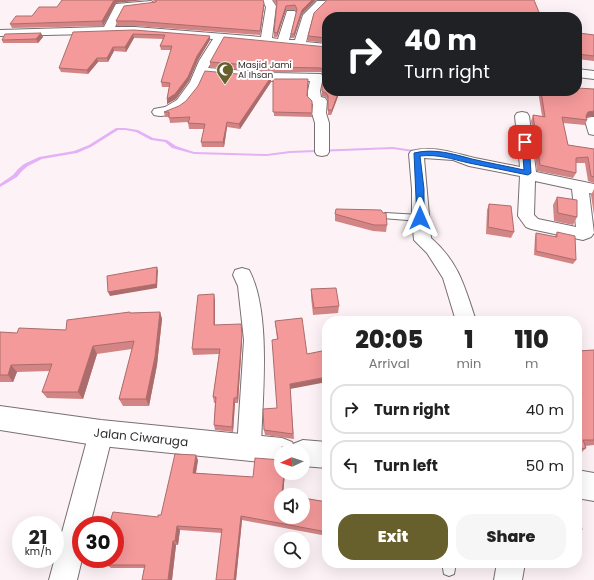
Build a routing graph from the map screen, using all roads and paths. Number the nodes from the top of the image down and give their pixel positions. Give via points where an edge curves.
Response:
1 (267, 0) edge
2 (153, 2) edge
3 (321, 3) dead end
4 (291, 14) dead end
5 (140, 23) junction
6 (108, 30) junction
7 (0, 33) edge
8 (220, 37) junction
9 (266, 41) junction
10 (282, 43) junction
11 (300, 44) junction
12 (322, 46) edge
13 (201, 71) junction
14 (582, 74) edge
15 (594, 75) edge
16 (159, 112) dead end
17 (522, 116) dead end
18 (322, 152) dead end
19 (528, 174) junction
20 (587, 187) edge
21 (385, 216) edge
22 (420, 218) junction
23 (242, 275) dead end
24 (464, 316) edge
25 (0, 418) edge
26 (101, 433) junction
27 (249, 448) junction
28 (274, 450) edge
29 (310, 454) edge
30 (322, 455) edge
31 (582, 485) edge
32 (594, 487) edge
33 (511, 568) edge
34 (63, 580) edge
35 (508, 580) edge

1 - 9 street via 271,6
2 - 5 street
2 - 6 street via 120,6
3 - 11 street via 308,15
4 - 10 street
5 - 6 street
5 - 8 street
6 - 7 street
8 - 9 street
8 - 13 street
9 - 10 street
10 - 11 street
11 - 12 street
13 - 16 street via 182,104
13 - 18 street via 317,77 314,90 315,100 320,101
14 - 15 street
17 - 19 street
19 - 20 street
19 - 20 street via 525,212 528,220 538,225 585,233
19 - 22 street via 455,156 416,154
21 - 22 lane
22 - 24 street via 423,240 433,248 452,276
23 - 27 street via 247,286 254,340
25 - 26 street, Jalan Ciwaruga
26 - 27 street, Jalan Ciwaruga
26 - 34 street
27 - 28 street, Jalan Ciwaruga
29 - 30 street
31 - 32 street
33 - 35 street

